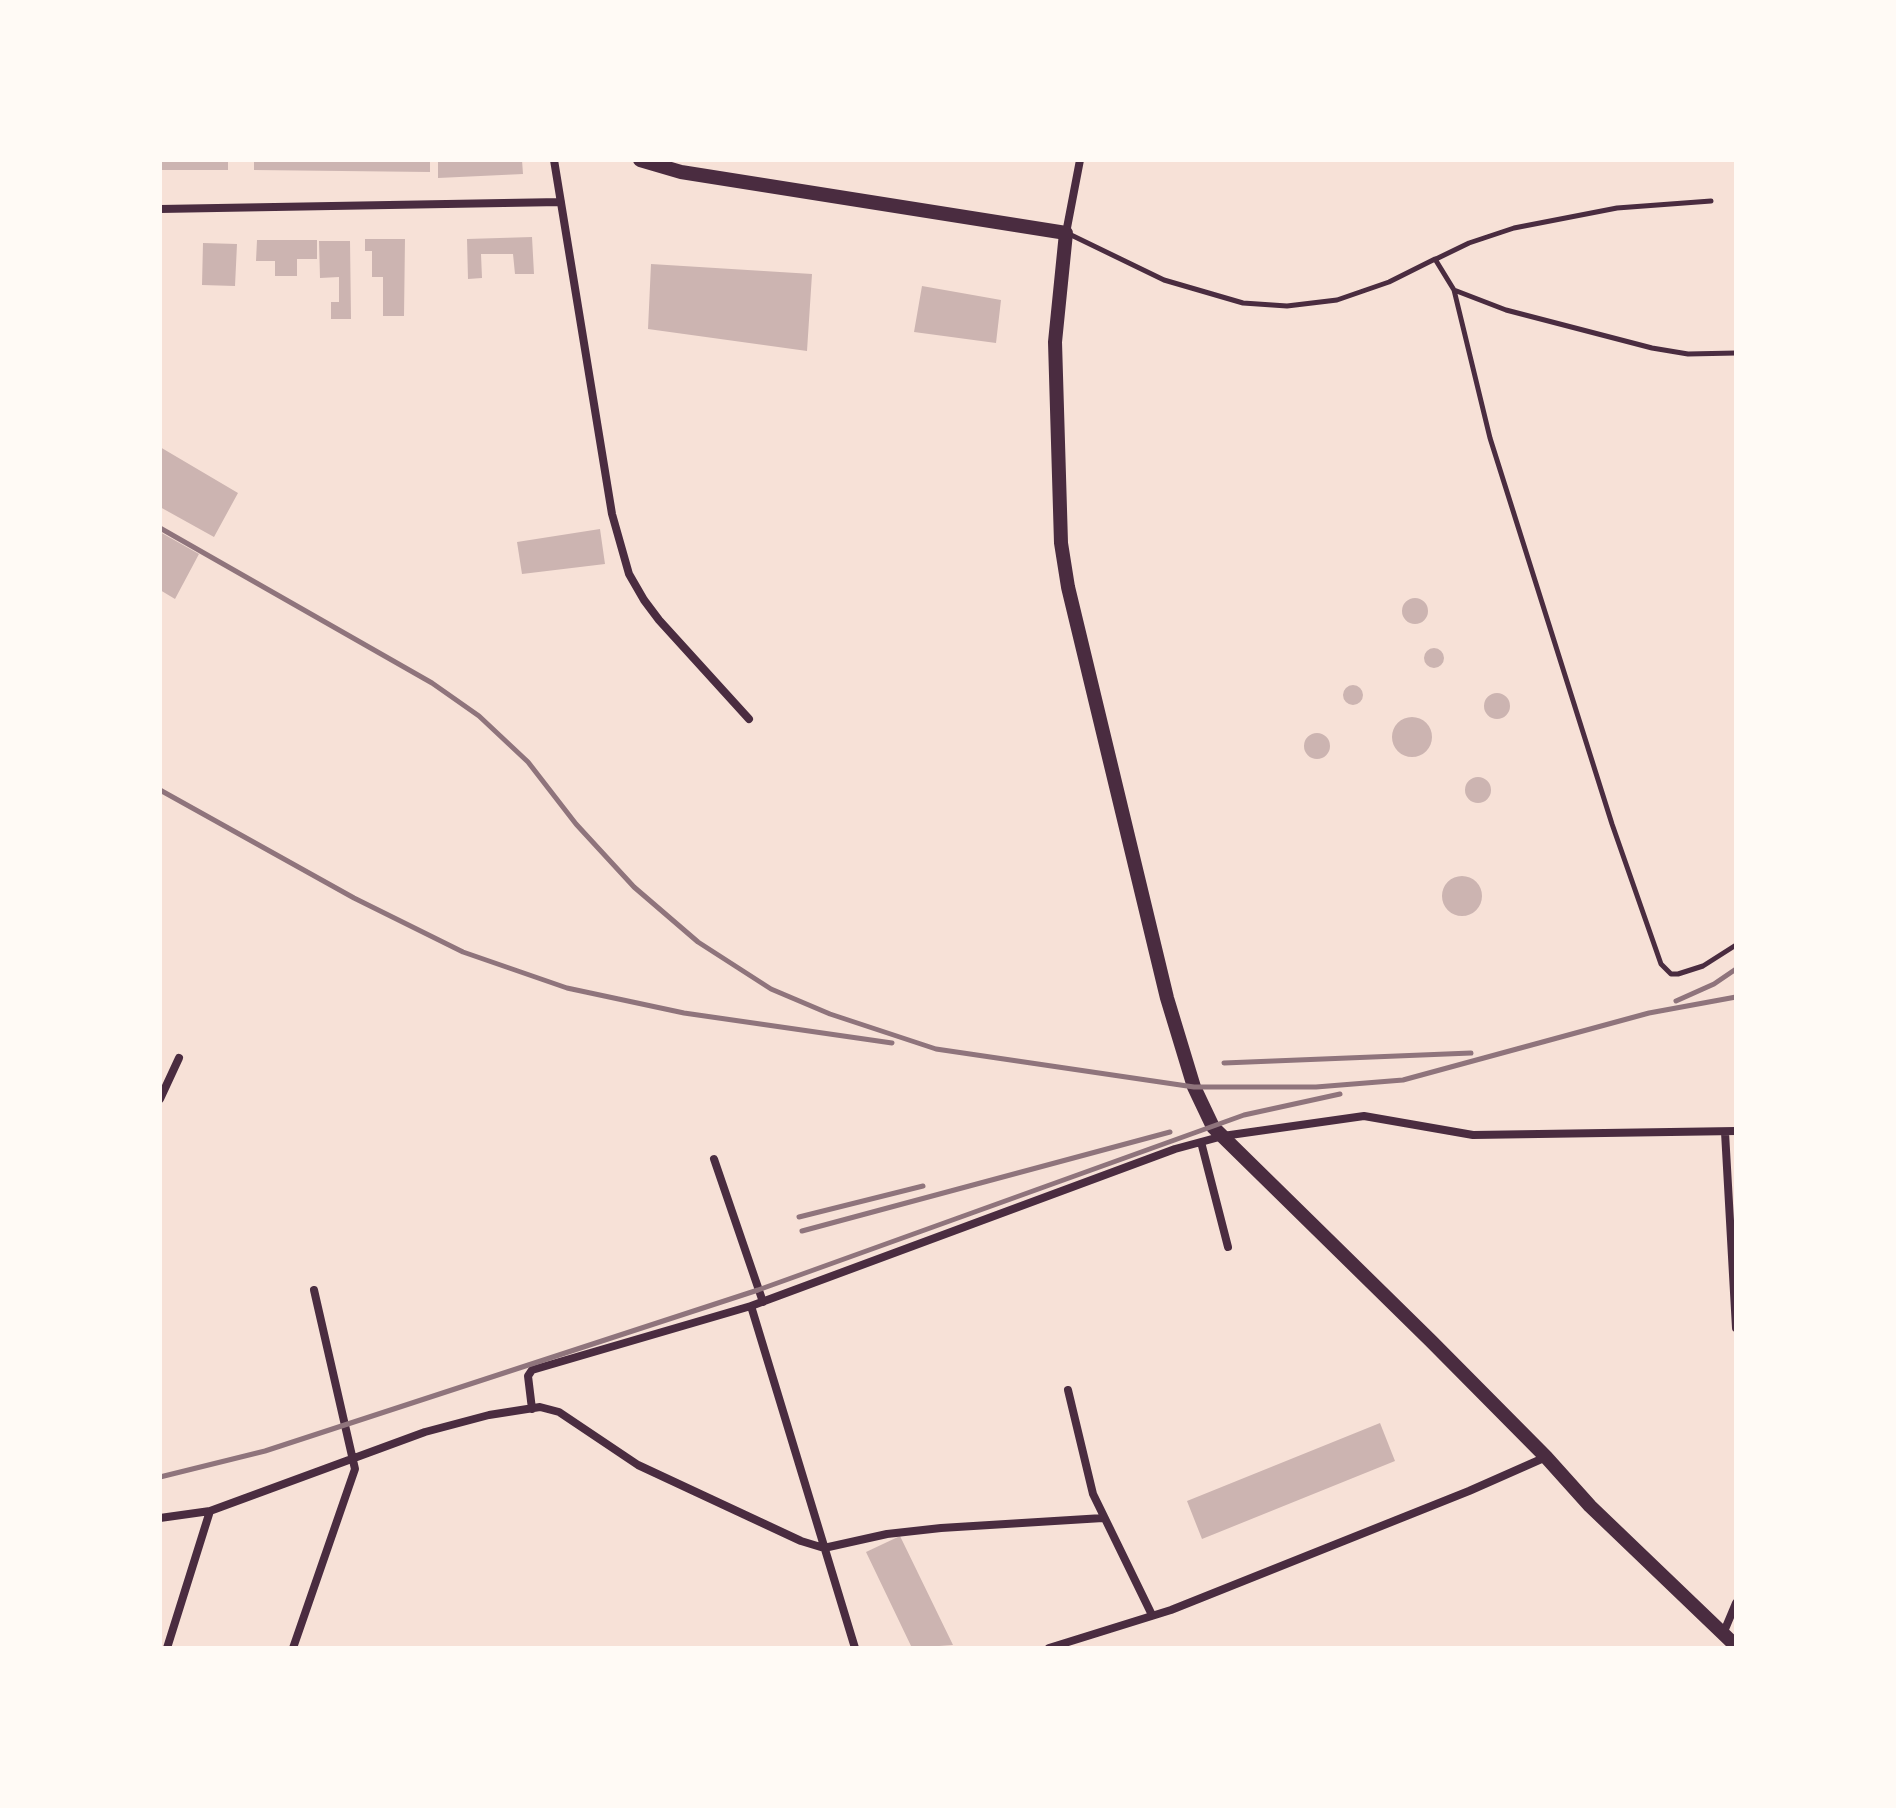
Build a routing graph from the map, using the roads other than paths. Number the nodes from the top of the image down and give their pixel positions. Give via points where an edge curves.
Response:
1 (554, 160) edge
2 (640, 160) edge
3 (1080, 160) edge
4 (1711, 201) dead end
5 (561, 202) junction
6 (160, 209) edge
7 (1066, 233) junction
8 (1435, 259) junction
9 (1454, 290) junction
10 (1736, 353) edge
11 (749, 719) dead end
12 (1736, 945) edge
13 (179, 1058) dead end
14 (160, 1099) edge
15 (1736, 1131) edge
16 (1725, 1132) junction
17 (1223, 1136) junction
18 (1201, 1142) junction
19 (714, 1159) dead end
20 (1228, 1247) dead end
21 (314, 1290) dead end
22 (763, 1302) junction
23 (751, 1306) junction
24 (1736, 1328) edge
25 (1068, 1390) dead end
26 (532, 1409) junction
27 (354, 1457) junction
28 (1546, 1457) junction
29 (210, 1511) junction
30 (160, 1518) edge
31 (1103, 1518) junction
32 (824, 1548) junction
33 (1736, 1603) edge
34 (1152, 1615) junction
35 (1723, 1634) junction
36 (1736, 1646) edge
37 (167, 1648) edge
38 (293, 1648) edge
39 (855, 1648) edge
40 (1049, 1648) edge

1 - 5 street
2 - 7 street via 681,172
3 - 7 street
4 - 8 lane via 1617,208 1514,228
5 - 6 street
5 - 11 street via 612,514 629,574 659,620
7 - 8 lane via 1164,280 1243,303 1287,306 1337,300
7 - 17 street via 1055,342 1061,543 1068,587 1167,998 1194,1087 1213,1127
8 - 9 lane
9 - 10 lane via 1506,310 1652,348
9 - 12 lane via 1490,438 1661,964 1678,974 1703,966
13 - 14 street
15 - 16 street
16 - 17 street via 1473,1135 1364,1116
16 - 24 street
17 - 18 street
17 - 28 street
18 - 20 street
18 - 22 street
19 - 22 street
21 - 27 street
22 - 23 street
23 - 26 street via 532,1370
23 - 32 street
25 - 31 street
26 - 27 street via 425,1432
26 - 32 street via 559,1412 638,1465
27 - 29 street
27 - 38 street via 353,1481
28 - 34 street
28 - 35 street
29 - 30 street
29 - 37 street
31 - 32 street via 941,1528
31 - 34 street
32 - 39 street
33 - 35 street
34 - 40 street
35 - 36 street

